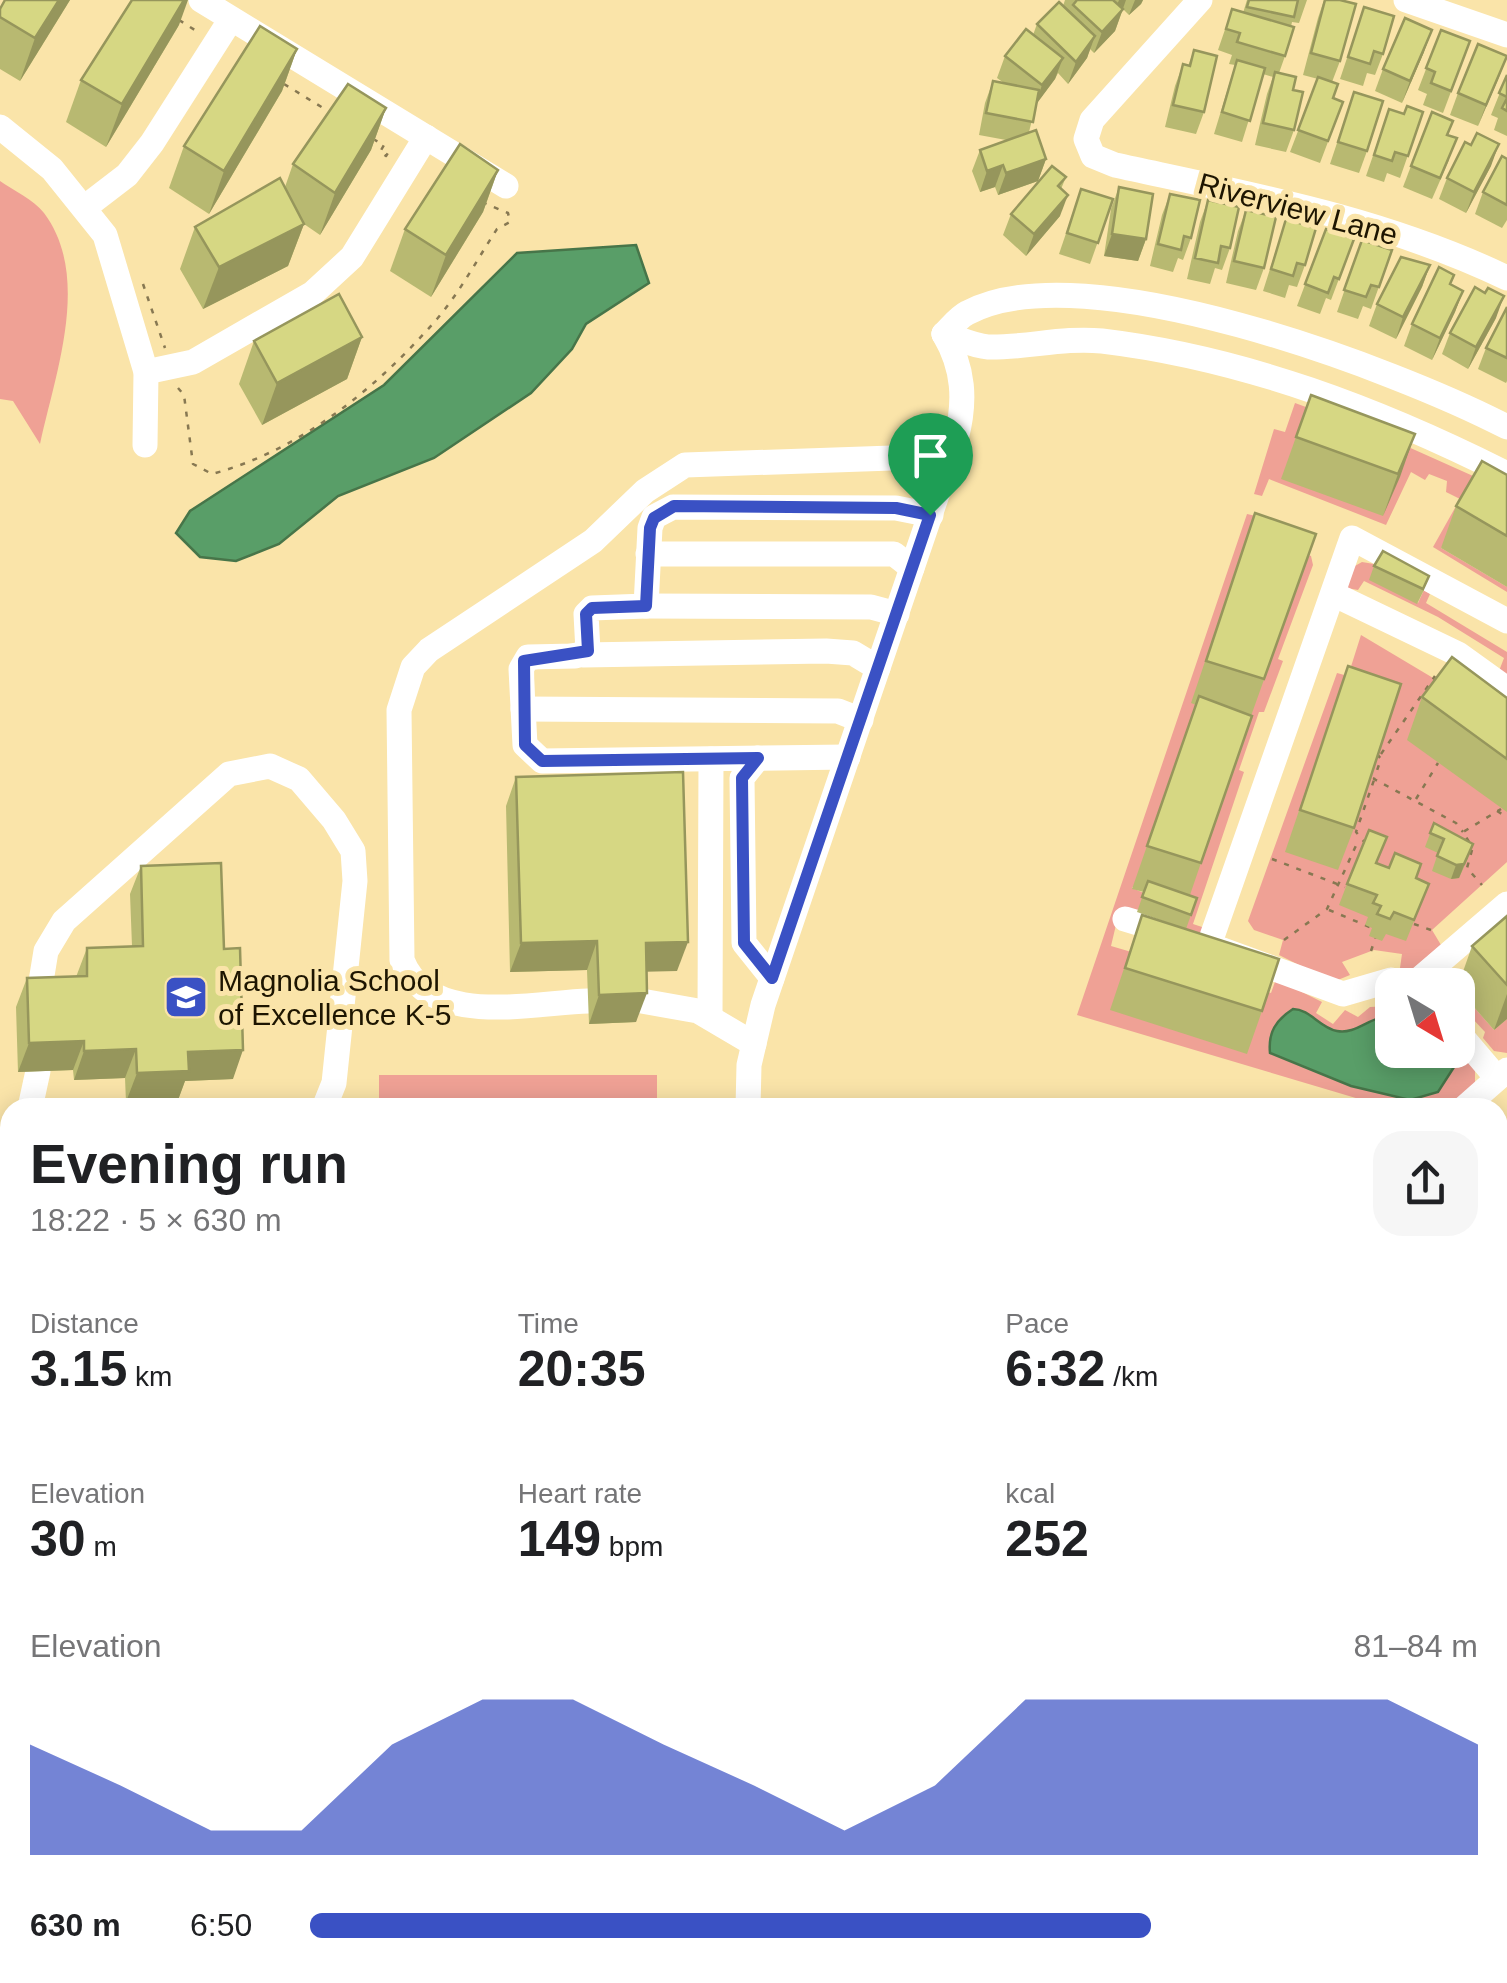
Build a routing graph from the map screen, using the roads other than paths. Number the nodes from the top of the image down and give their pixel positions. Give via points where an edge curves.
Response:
1 (201, 0) edge
2 (1200, 0) edge
3 (1406, 0) edge
4 (231, 19) junction
5 (1507, 35) edge
6 (0, 127) edge
7 (426, 137) junction
8 (506, 186) dead end
9 (84, 208) junction
10 (1507, 278) edge
11 (944, 334) junction
12 (158, 369) junction
13 (1507, 428) edge
14 (145, 445) dead end
15 (950, 456) junction
16 (1507, 474) edge
17 (930, 515) junction
18 (648, 554) junction
19 (912, 568) junction
20 (1333, 594) junction
21 (646, 606) junction
22 (897, 614) junction
23 (1507, 621) edge
24 (583, 655) junction
25 (878, 668) junction
26 (1507, 690) edge
27 (523, 709) junction
28 (861, 720) junction
29 (848, 757) junction
30 (711, 758) junction
31 (758, 758) junction
32 (1507, 904) edge
33 (1125, 919) dead end
34 (1209, 945) junction
35 (1434, 968) edge
36 (772, 978) junction
37 (1375, 985) edge
38 (636, 1000) edge
39 (588, 1001) dead end
40 (37, 1006) edge
41 (710, 1018) junction
42 (754, 1044) junction
43 (1475, 1048) edge
44 (38, 1071) dead end
45 (1502, 1074) edge
46 (32, 1098) edge
47 (328, 1098) edge
48 (749, 1098) edge
49 (1475, 1098) edge

1 - 4 street
2 - 10 street, Riverview Lane via 1092,120 1087,149 1115,165 1349,218
3 - 5 street
4 - 7 street
4 - 9 street via 127,176
6 - 9 street via 52,169
7 - 8 street
7 - 12 street via 352,257 313,294 193,362
9 - 12 street via 105,235
11 - 13 street via 966,313 1042,296 1177,311 1367,365
11 - 15 street via 958,359 962,391
11 - 16 street via 983,347 1103,341 1245,370 1370,411
12 - 14 street
15 - 17 street
15 - 39 street via 685,465 646,490 593,541 429,650 413,668 399,710 407,974 424,992 464,1006
17 - 18 street via 896,508 674,506 654,518
17 - 19 street
18 - 19 street via 894,554
18 - 21 street
19 - 22 street
20 - 23 street via 1352,538
20 - 26 street via 1458,654
20 - 34 street
21 - 22 street via 870,607
21 - 24 street via 592,608
22 - 25 street
24 - 25 street via 826,651 853,653
24 - 27 street via 524,661
25 - 28 street
27 - 28 street via 838,711
27 - 30 street via 525,745 542,761
28 - 29 street
29 - 31 street
29 - 36 street
30 - 31 street
30 - 41 street
31 - 36 street via 742,778 744,943
32 - 35 street
33 - 34 street
34 - 37 street via 1343,994
36 - 42 street
38 - 41 street
40 - 47 street via 46,951 64,921 229,774 270,766 299,779 353,851
41 - 42 street
42 - 48 street
43 - 45 street
44 - 46 street
45 - 49 street

